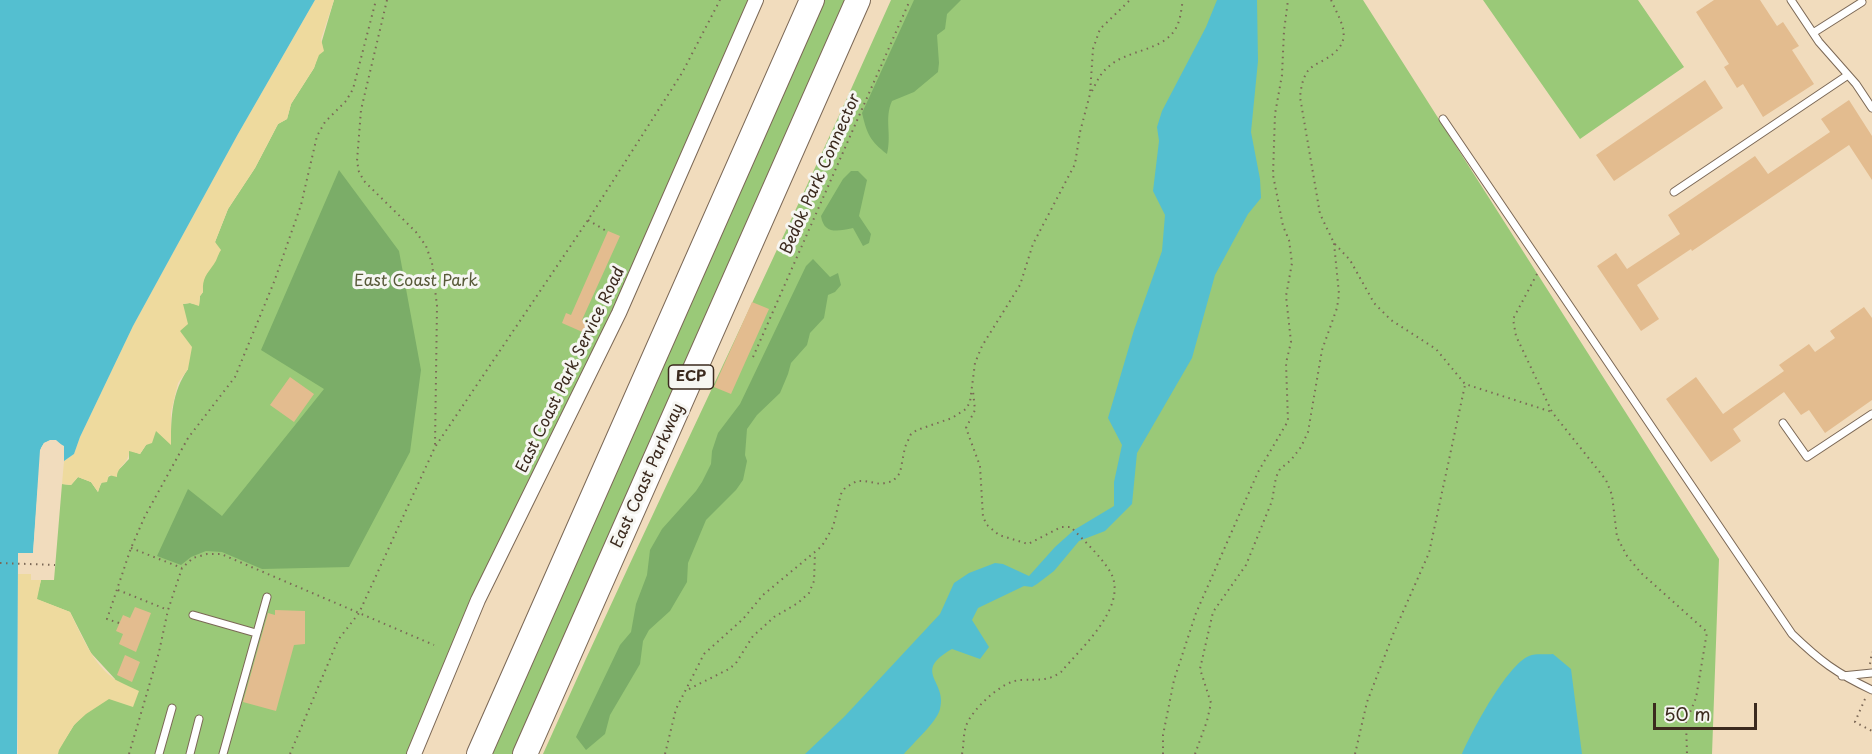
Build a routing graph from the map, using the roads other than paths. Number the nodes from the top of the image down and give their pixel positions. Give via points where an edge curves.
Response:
1 (756, 0) edge
2 (812, 0) edge
3 (858, 0) edge
4 (1791, 0) edge
5 (1862, 2) dead end
6 (1813, 33) junction
7 (1848, 75) junction
8 (1869, 97) edge
9 (1872, 108) edge
10 (1443, 119) dead end
11 (1674, 192) dead end
12 (1872, 414) edge
13 (1783, 423) dead end
14 (267, 597) dead end
15 (193, 615) dead end
16 (256, 633) junction
17 (1872, 673) edge
18 (1842, 676) junction
19 (1872, 690) edge
20 (172, 708) dead end
21 (199, 719) dead end
22 (159, 754) edge
23 (190, 754) edge
24 (223, 754) edge
25 (414, 754) edge
26 (479, 754) edge
27 (525, 754) edge

1 - 25 street, East Coast Park Service Road via 619,312 478,600
2 - 26 highway, ECP
3 - 27 highway, East Coast Parkway / ECP
4 - 6 lane
5 - 6 lane
6 - 7 lane
7 - 8 lane
7 - 11 lane
8 - 9 lane
10 - 18 lane via 1792,634
12 - 13 lane via 1807,457
14 - 16 lane
15 - 16 lane
16 - 24 lane
17 - 18 lane
18 - 19 lane
20 - 22 lane
21 - 23 lane

